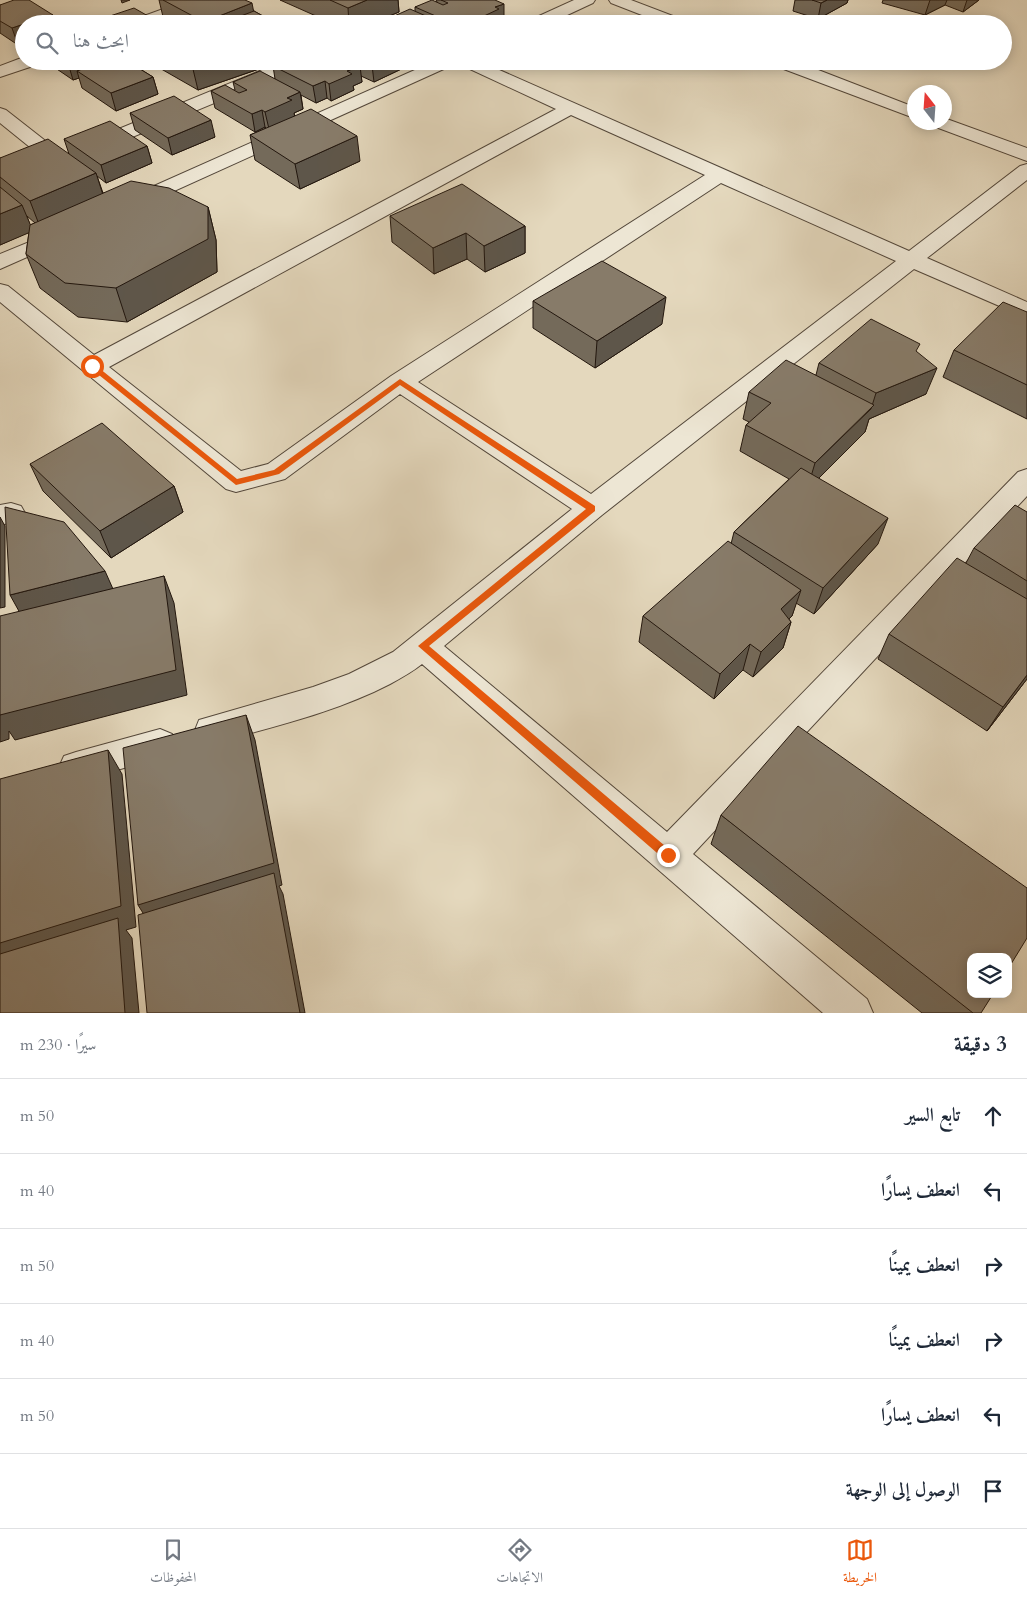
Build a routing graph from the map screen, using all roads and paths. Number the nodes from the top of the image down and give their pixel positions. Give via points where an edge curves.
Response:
1 (203, 0) edge
2 (587, 0) edge
3 (617, 0) edge
4 (161, 15) edge
5 (554, 15) edge
6 (656, 15) edge
7 (15, 66) edge
8 (278, 70) edge
9 (430, 70) edge
10 (484, 70) edge
11 (802, 70) edge
12 (0, 72) edge
13 (571, 108) junction
14 (907, 110) edge
15 (0, 114) edge
16 (952, 127) edge
17 (1027, 155) edge
18 (1027, 170) edge
19 (721, 174) junction
20 (117, 210) edge
21 (81, 226) edge
22 (913, 259) junction
23 (0, 262) edge
24 (0, 291) edge
25 (1027, 311) edge
26 (92, 366) junction
27 (400, 382) junction
28 (1027, 479) edge
29 (592, 508) junction
30 (423, 646) junction
31 (48, 775) edge
32 (668, 855) junction
33 (853, 1013) edge

1 - 4 street
2 - 5 street
3 - 6 street
7 - 12 street
8 - 15 street via 51,164
9 - 20 street
10 - 13 street
11 - 14 street
13 - 19 street
13 - 26 street
16 - 17 street
18 - 22 street
19 - 22 street
19 - 27 street
21 - 23 street
22 - 25 street
22 - 29 street
24 - 26 street
26 - 27 street via 236,482 276,472
27 - 29 street
28 - 32 street
29 - 30 street
30 - 31 street via 404,661 360,684 313,701
30 - 32 street
32 - 33 street

